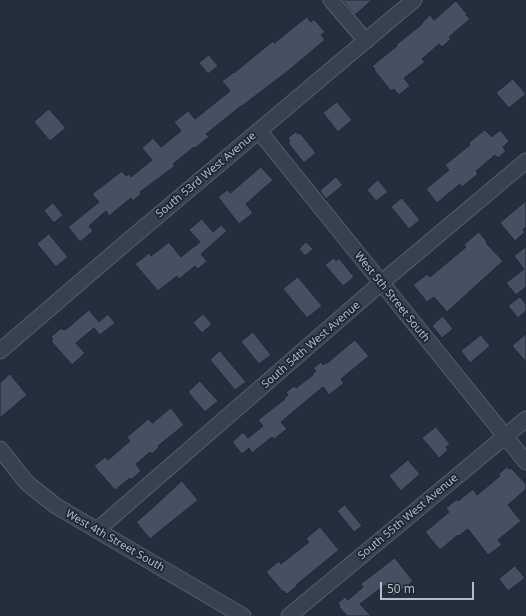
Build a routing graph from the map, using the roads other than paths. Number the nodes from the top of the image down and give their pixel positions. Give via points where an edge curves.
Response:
1 (331, 0) edge
2 (414, 0) edge
3 (366, 41) junction
4 (259, 131) junction
5 (526, 161) edge
6 (381, 283) junction
7 (3, 344) edge
8 (526, 419) edge
9 (505, 436) junction
10 (0, 449) edge
11 (526, 462) edge
12 (97, 530) junction
13 (243, 616) edge
14 (289, 616) edge

1 - 3 street
2 - 3 street, South 53rd West Avenue
3 - 4 street, South 53rd West Avenue
4 - 6 street, West 5th Street South
4 - 7 street, South 53rd West Avenue
5 - 6 street, South 54th West Avenue
6 - 9 street, West 5th Street South
6 - 12 street, South 54th West Avenue
8 - 9 street, South 55th West Avenue
9 - 11 street, West 5th Street South
9 - 14 street, South 55th West Avenue
10 - 12 street, West 4th Street South via 27,483 56,506
12 - 13 street, West 4th Street South

